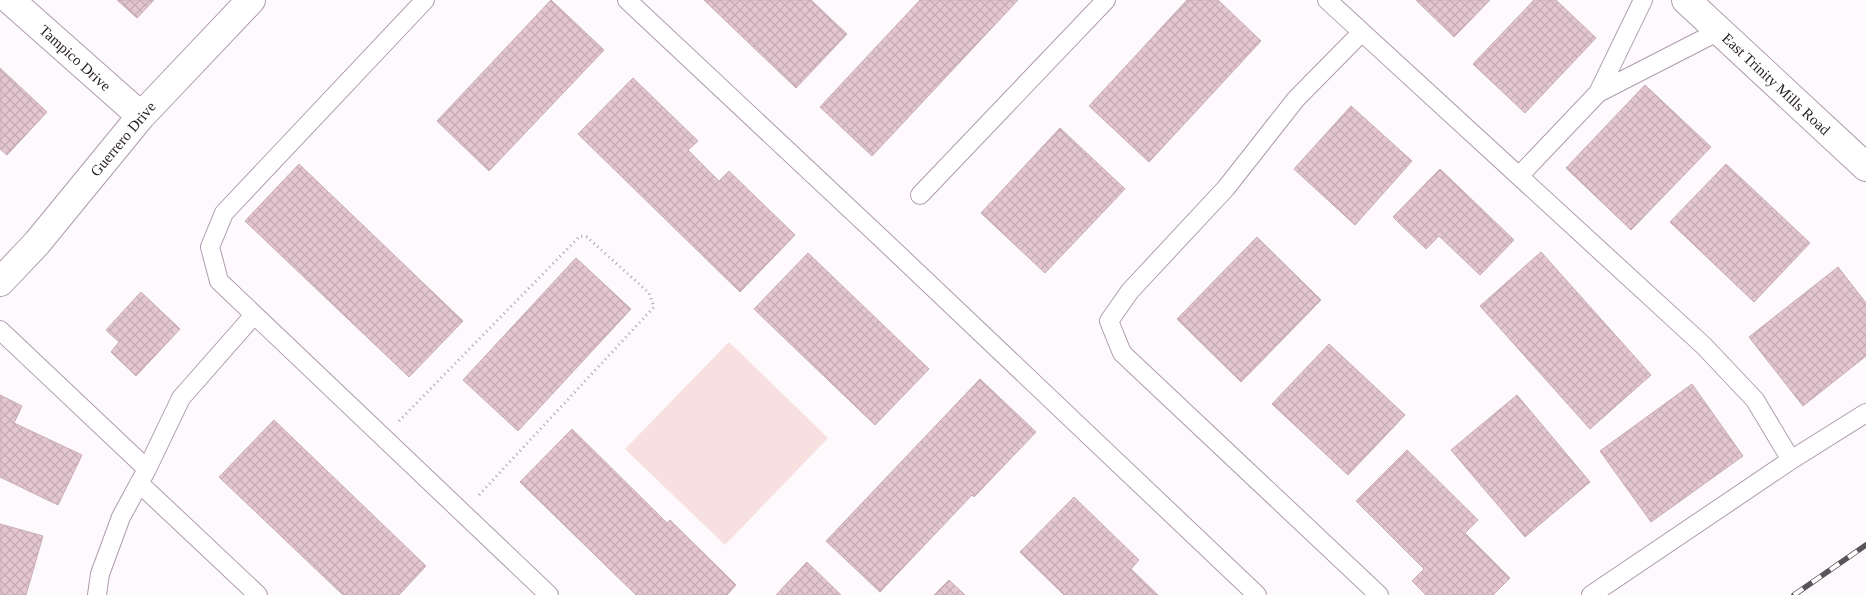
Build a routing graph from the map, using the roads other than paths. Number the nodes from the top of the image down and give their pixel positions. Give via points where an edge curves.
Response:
1 (10, 0) edge
2 (251, 0) edge
3 (425, 0) edge
4 (627, 0) edge
5 (1106, 0) edge
6 (1326, 0) edge
7 (1643, 0) edge
8 (1686, 0) edge
9 (1719, 31) junction
10 (1362, 32) junction
11 (1598, 93) junction
12 (141, 116) junction
13 (1866, 167) edge
14 (1518, 176) junction
15 (920, 195) dead end
16 (4, 270) edge
17 (254, 315) junction
18 (0, 330) edge
19 (1866, 413) edge
20 (1791, 460) junction
21 (143, 476) junction
22 (97, 595) edge
23 (258, 595) edge
24 (549, 595) edge
25 (1256, 595) edge
26 (1379, 595) edge
27 (1590, 595) edge

1 - 12 street, Tampico Drive
2 - 12 street, Guerrero Drive
3 - 17 lane via 224,213 210,247 219,281
4 - 25 lane
5 - 15 lane
6 - 10 lane
7 - 11 lane
8 - 9 street, East Trinity Mills Road
9 - 11 lane
9 - 13 street, East Trinity Mills Road
10 - 14 lane
10 - 26 lane via 1296,99 1226,188 1130,291 1109,321 1122,353
11 - 14 lane
12 - 16 street, Guerrero Drive via 36,243
14 - 20 lane via 1704,346 1755,400
17 - 21 lane via 181,398
17 - 24 lane
18 - 21 lane
19 - 20 lane
20 - 27 lane
21 - 22 lane via 121,517 100,574
21 - 23 lane

